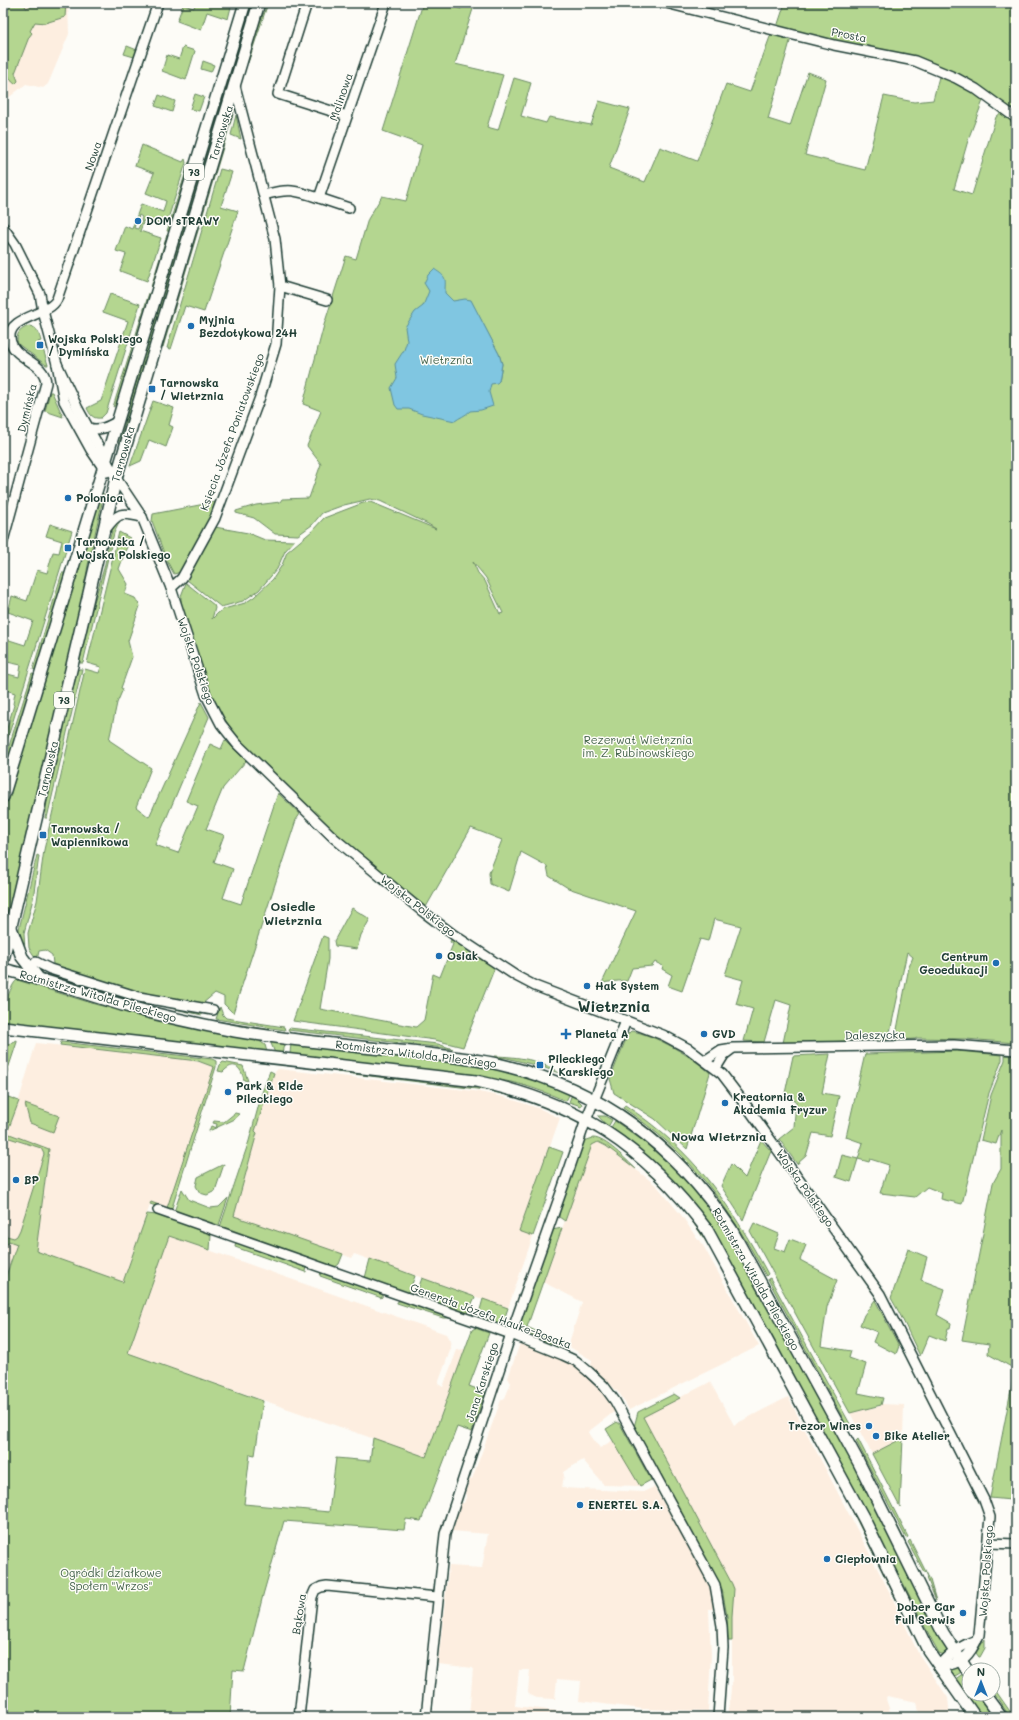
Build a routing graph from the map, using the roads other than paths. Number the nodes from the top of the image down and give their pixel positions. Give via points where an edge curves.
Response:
1 (158, 3) edge
2 (245, 3) edge
3 (259, 3) edge
4 (307, 3) edge
5 (386, 3) edge
6 (666, 3) edge
7 (235, 86) junction
8 (347, 116) junction
9 (1016, 118) edge
10 (264, 195) junction
11 (319, 198) junction
12 (349, 208) dead end
13 (3, 227) edge
14 (280, 286) junction
15 (327, 300) dead end
16 (43, 311) junction
17 (57, 364) junction
18 (118, 421) junction
19 (88, 428) junction
20 (105, 465) junction
21 (116, 478) junction
22 (142, 517) junction
23 (104, 531) junction
24 (3, 541) edge
25 (171, 588) junction
26 (3, 797) edge
27 (11, 928) junction
28 (3, 960) edge
29 (41, 962) dead end
30 (3, 969) edge
31 (39, 979) junction
32 (213, 1010) dead end
33 (626, 1021) junction
34 (3, 1027) edge
35 (18, 1030) junction
36 (3, 1037) edge
37 (734, 1048) junction
38 (1016, 1050) edge
39 (706, 1060) junction
40 (716, 1068) junction
41 (594, 1100) junction
42 (586, 1120) junction
43 (158, 1210) dead end
44 (511, 1334) junction
45 (989, 1542) junction
46 (1016, 1544) edge
47 (438, 1597) junction
48 (958, 1657) junction
49 (961, 1662) edge
50 (939, 1667) junction
51 (990, 1702) edge
52 (299, 1717) edge
53 (426, 1717) edge
54 (718, 1717) edge
55 (975, 1717) edge
56 (1001, 1717) edge

1 - 16 street, Nowa via 56,301
2 - 18 main road, Tarnowska / 73
3 - 7 main road, Tarnowska / 73
4 - 8 street via 278,94
5 - 8 street, Malinowa
6 - 9 street, Prosta via 809,39 922,63 976,89
7 - 10 street, Księcia Józefa Poniatowskiego
7 - 21 main road, Tarnowska / 73
8 - 11 street, Malinowa
10 - 11 street via 292,190
10 - 14 street, Księcia Józefa Poniatowskiego via 275,239
11 - 12 street
13 - 16 street, Wojska Polskiego via 15,244 40,294
14 - 15 street
14 - 25 street, Księcia Józefa Poniatowskiego via 276,344 260,397 215,518 182,578
16 - 17 street, Wojska Polskiego
16 - 24 street, Dymińska via 13,327 10,336 13,348 41,369 46,383
17 - 19 street, Wojska Polskiego
17 - 20 street, Wojska Polskiego via 64,401 77,426
18 - 19 street via 106,428
18 - 20 main road, Tarnowska / 73
19 - 20 street, Wojska Polskiego
20 - 21 street, Wojska Polskiego
20 - 26 main road, Tarnowska / 73
21 - 22 street, Wojska Polskiego
21 - 23 main road, Tarnowska / 73
22 - 23 street via 120,514 113,518
22 - 25 street, Wojska Polskiego
23 - 27 main road, Tarnowska / 73
25 - 33 street, Wojska Polskiego via 204,691 221,724 237,744 326,831 433,919 516,976 554,994
27 - 28 main road, Tarnowska / 73
27 - 31 main road via 19,950
29 - 32 street via 50,970 139,997
30 - 31 main road, Rotmistrza Witolda Pileckiego
31 - 41 main road, Rotmistrza Witolda Pileckiego via 126,1006 208,1026 262,1035 467,1059 518,1069 557,1082
33 - 39 street, Wojska Polskiego via 670,1038
33 - 41 street, Jana Karskiego
34 - 35 main road, Rotmistrza Witolda Pileckiego
35 - 36 main road
35 - 42 main road, Rotmistrza Witolda Pileckiego via 476,1081 530,1095
37 - 38 street, Daleszycka via 954,1045
37 - 39 street, Daleszycka via 721,1050
37 - 40 street via 726,1052
39 - 40 street, Wojska Polskiego
40 - 45 street, Wojska Polskiego via 752,1112 888,1308 984,1500 990,1517
41 - 42 street, Jana Karskiego
41 - 48 main road, Rotmistrza Witolda Pileckiego via 643,1132 675,1159 712,1200 731,1229 859,1463 939,1626
42 - 44 street, Jana Karskiego
42 - 50 main road, Rotmistrza Witolda Pileckiego via 626,1145 660,1174 687,1203 707,1230 844,1480 920,1635
43 - 44 street, Generała Józefa Hauke-Bosaka
44 - 47 street, Jana Karskiego via 445,1534
44 - 54 street, Generała Józefa Hauke-Bosaka via 570,1358 604,1386 622,1414 715,1585 723,1648
45 - 46 street
45 - 48 street, Wojska Polskiego via 981,1630 974,1648
47 - 52 street, Bąkowa via 327,1586 315,1590 312,1596
47 - 53 street, Jana Karskiego
48 - 49 main road
48 - 50 street via 949,1666
50 - 55 main road
51 - 56 main road

